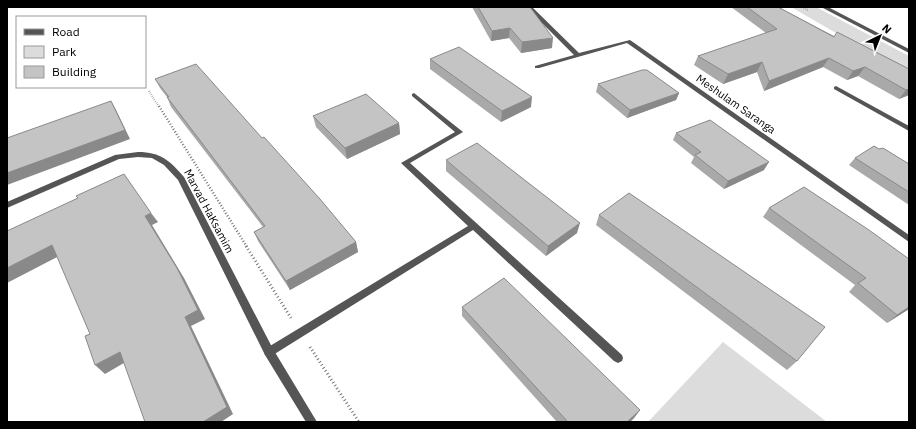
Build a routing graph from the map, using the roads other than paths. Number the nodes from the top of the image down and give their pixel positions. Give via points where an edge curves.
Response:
1 (529, 7) edge
2 (824, 7) edge
3 (909, 51) edge
4 (577, 55) junction
5 (537, 67) dead end
6 (836, 88) dead end
7 (414, 95) dead end
8 (909, 129) edge
9 (7, 205) edge
10 (474, 226) junction
11 (909, 239) edge
12 (269, 352) junction
13 (618, 358) dead end
14 (312, 422) edge

1 - 4 street
2 - 3 street
4 - 5 street, Meshulam Saranga
4 - 11 street, Meshulam Saranga via 628,41
6 - 8 street
7 - 10 street via 460,132 405,163
9 - 12 street, Marvad HaKsamim via 118,157 148,154 158,157 171,166 181,179
10 - 12 street
10 - 13 street
12 - 14 street, Marvad HaKsamim

